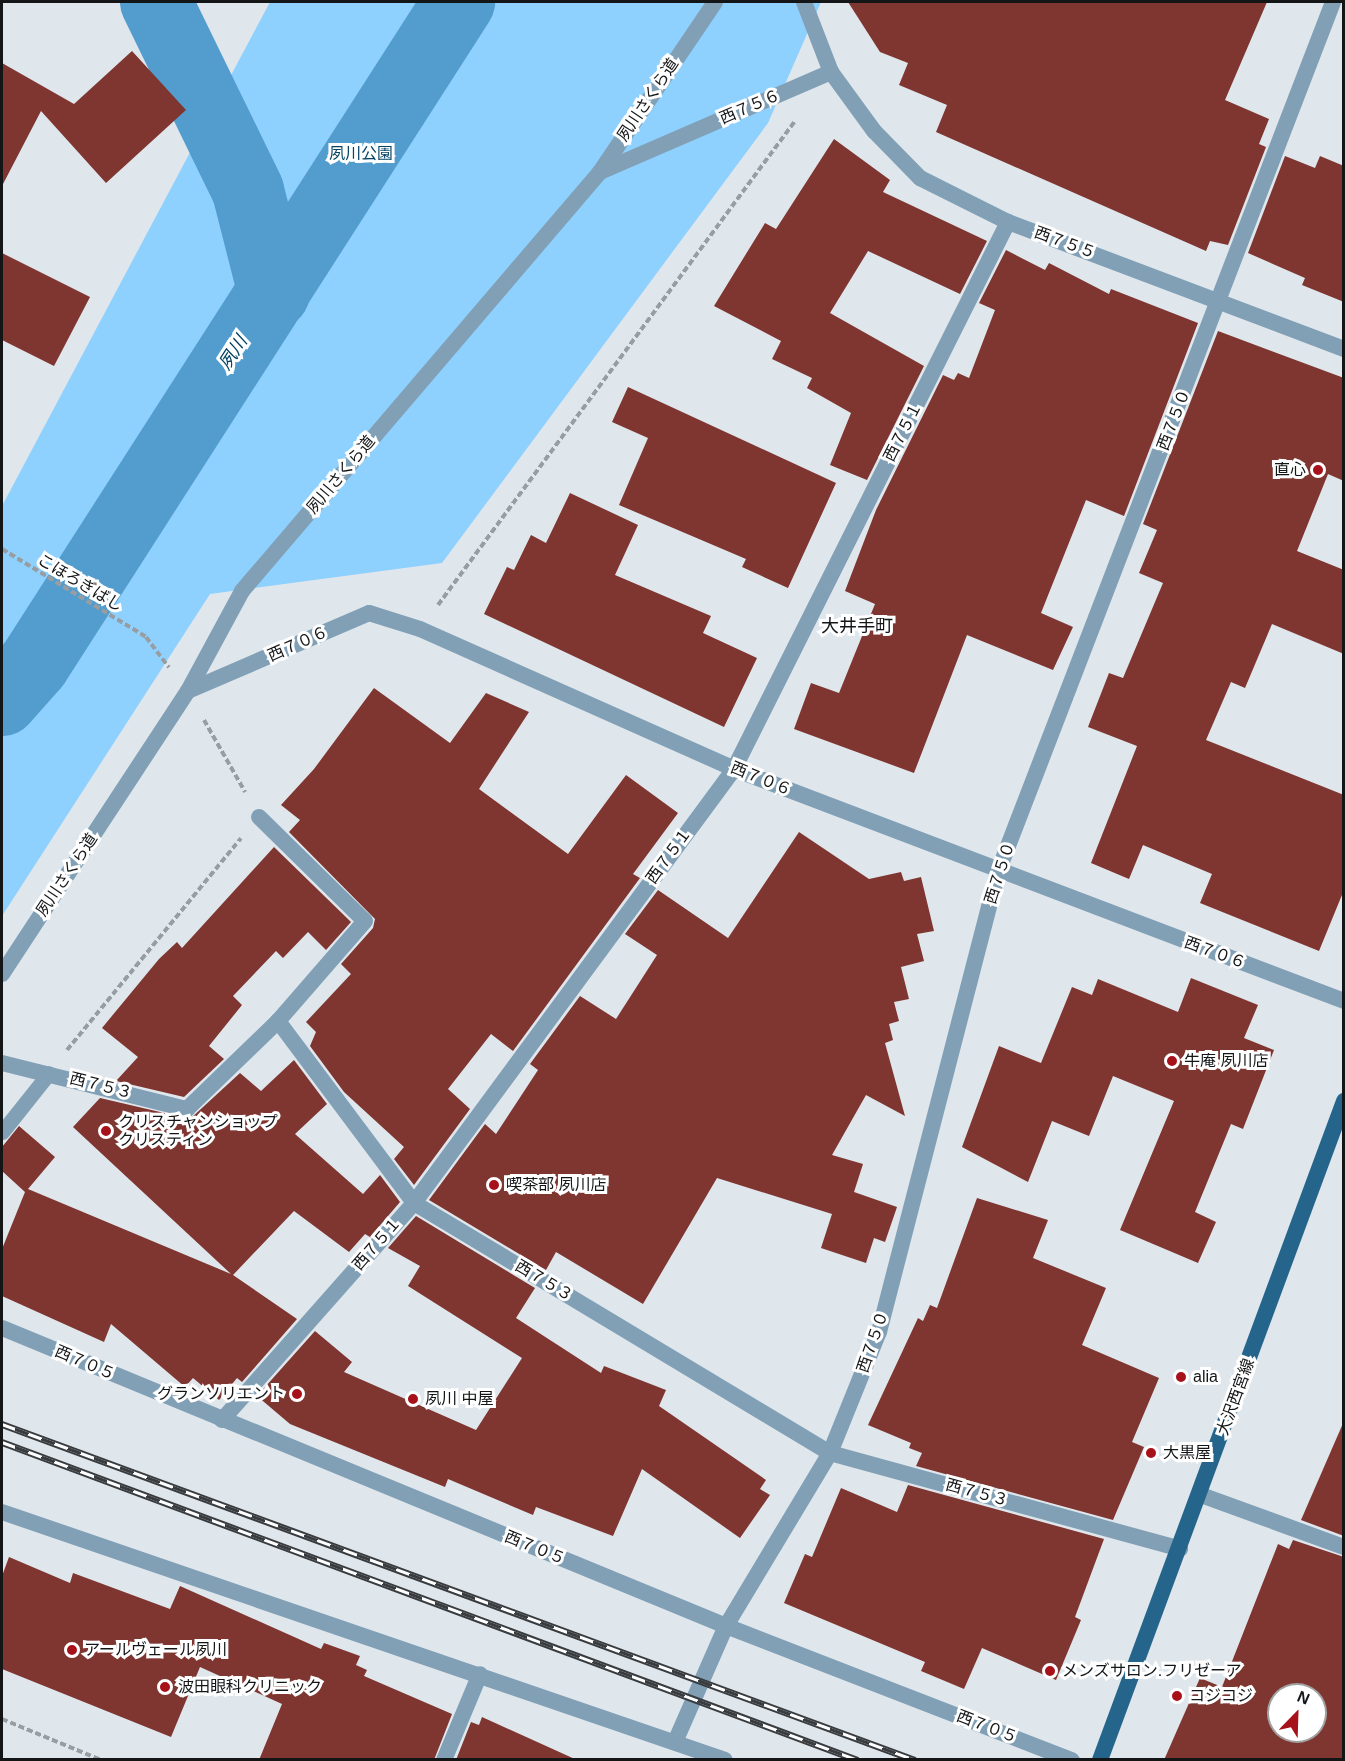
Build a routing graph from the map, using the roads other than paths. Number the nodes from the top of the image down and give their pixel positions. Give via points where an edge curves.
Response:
1 (714, 2) edge
2 (804, 2) edge
3 (1333, 2) edge
4 (831, 72) junction
5 (600, 172) junction
6 (1008, 222) junction
7 (1220, 301) junction
8 (1344, 348) edge
9 (188, 692) junction
10 (734, 769) junction
11 (259, 817) road end
12 (998, 872) junction
13 (2, 974) edge
14 (1344, 1001) edge
15 (278, 1021) junction
16 (2, 1063) edge
17 (48, 1073) junction
18 (1344, 1101) edge
19 (2, 1132) edge
20 (414, 1203) junction
21 (2, 1328) edge
22 (222, 1420) junction
23 (830, 1453) junction
24 (1201, 1495) junction
25 (2, 1512) edge
26 (1344, 1547) edge
27 (1180, 1549) junction
28 (726, 1626) junction
29 (480, 1674) junction
30 (675, 1742) junction
31 (444, 1760) edge
32 (725, 1760) edge
33 (1072, 1760) edge
34 (1100, 1760) edge

1 - 5 street, 夙川さくら道
2 - 4 street
3 - 7 street, 西７５０
4 - 5 street, 西７５６
4 - 6 street, 西７５５ via 874,131 920,178
5 - 9 street, 夙川さくら道 via 242,591
6 - 7 street, 西７５５
6 - 10 street, 西７５１
7 - 8 street, 西７５５
7 - 12 street, 西７５０
9 - 10 street, 西７０６ via 369,613 420,629
9 - 13 street, 夙川さくら道
10 - 12 street, 西７０６
10 - 20 street, 西７５１
11 - 15 street via 365,921
12 - 14 street, 西７０６
12 - 23 street, 西７５０ via 879,1332
15 - 17 street, 西７５３ via 187,1109
15 - 20 street, 西７５３
16 - 17 street, 西７５３
17 - 19 lane
18 - 24 main road, 大沢西宮線
20 - 22 street, 西７５１
20 - 23 street, 西７５３
21 - 22 street, 西７０５
22 - 28 street, 西７０５
23 - 27 street, 西７５３
23 - 28 street, 西７５０
24 - 26 street
24 - 27 main road, 大沢西宮線
25 - 29 street
27 - 34 main road, 大沢西宮線
28 - 30 street, 西７５０
28 - 33 street, 西７０５
29 - 30 street
29 - 31 street
30 - 32 street

